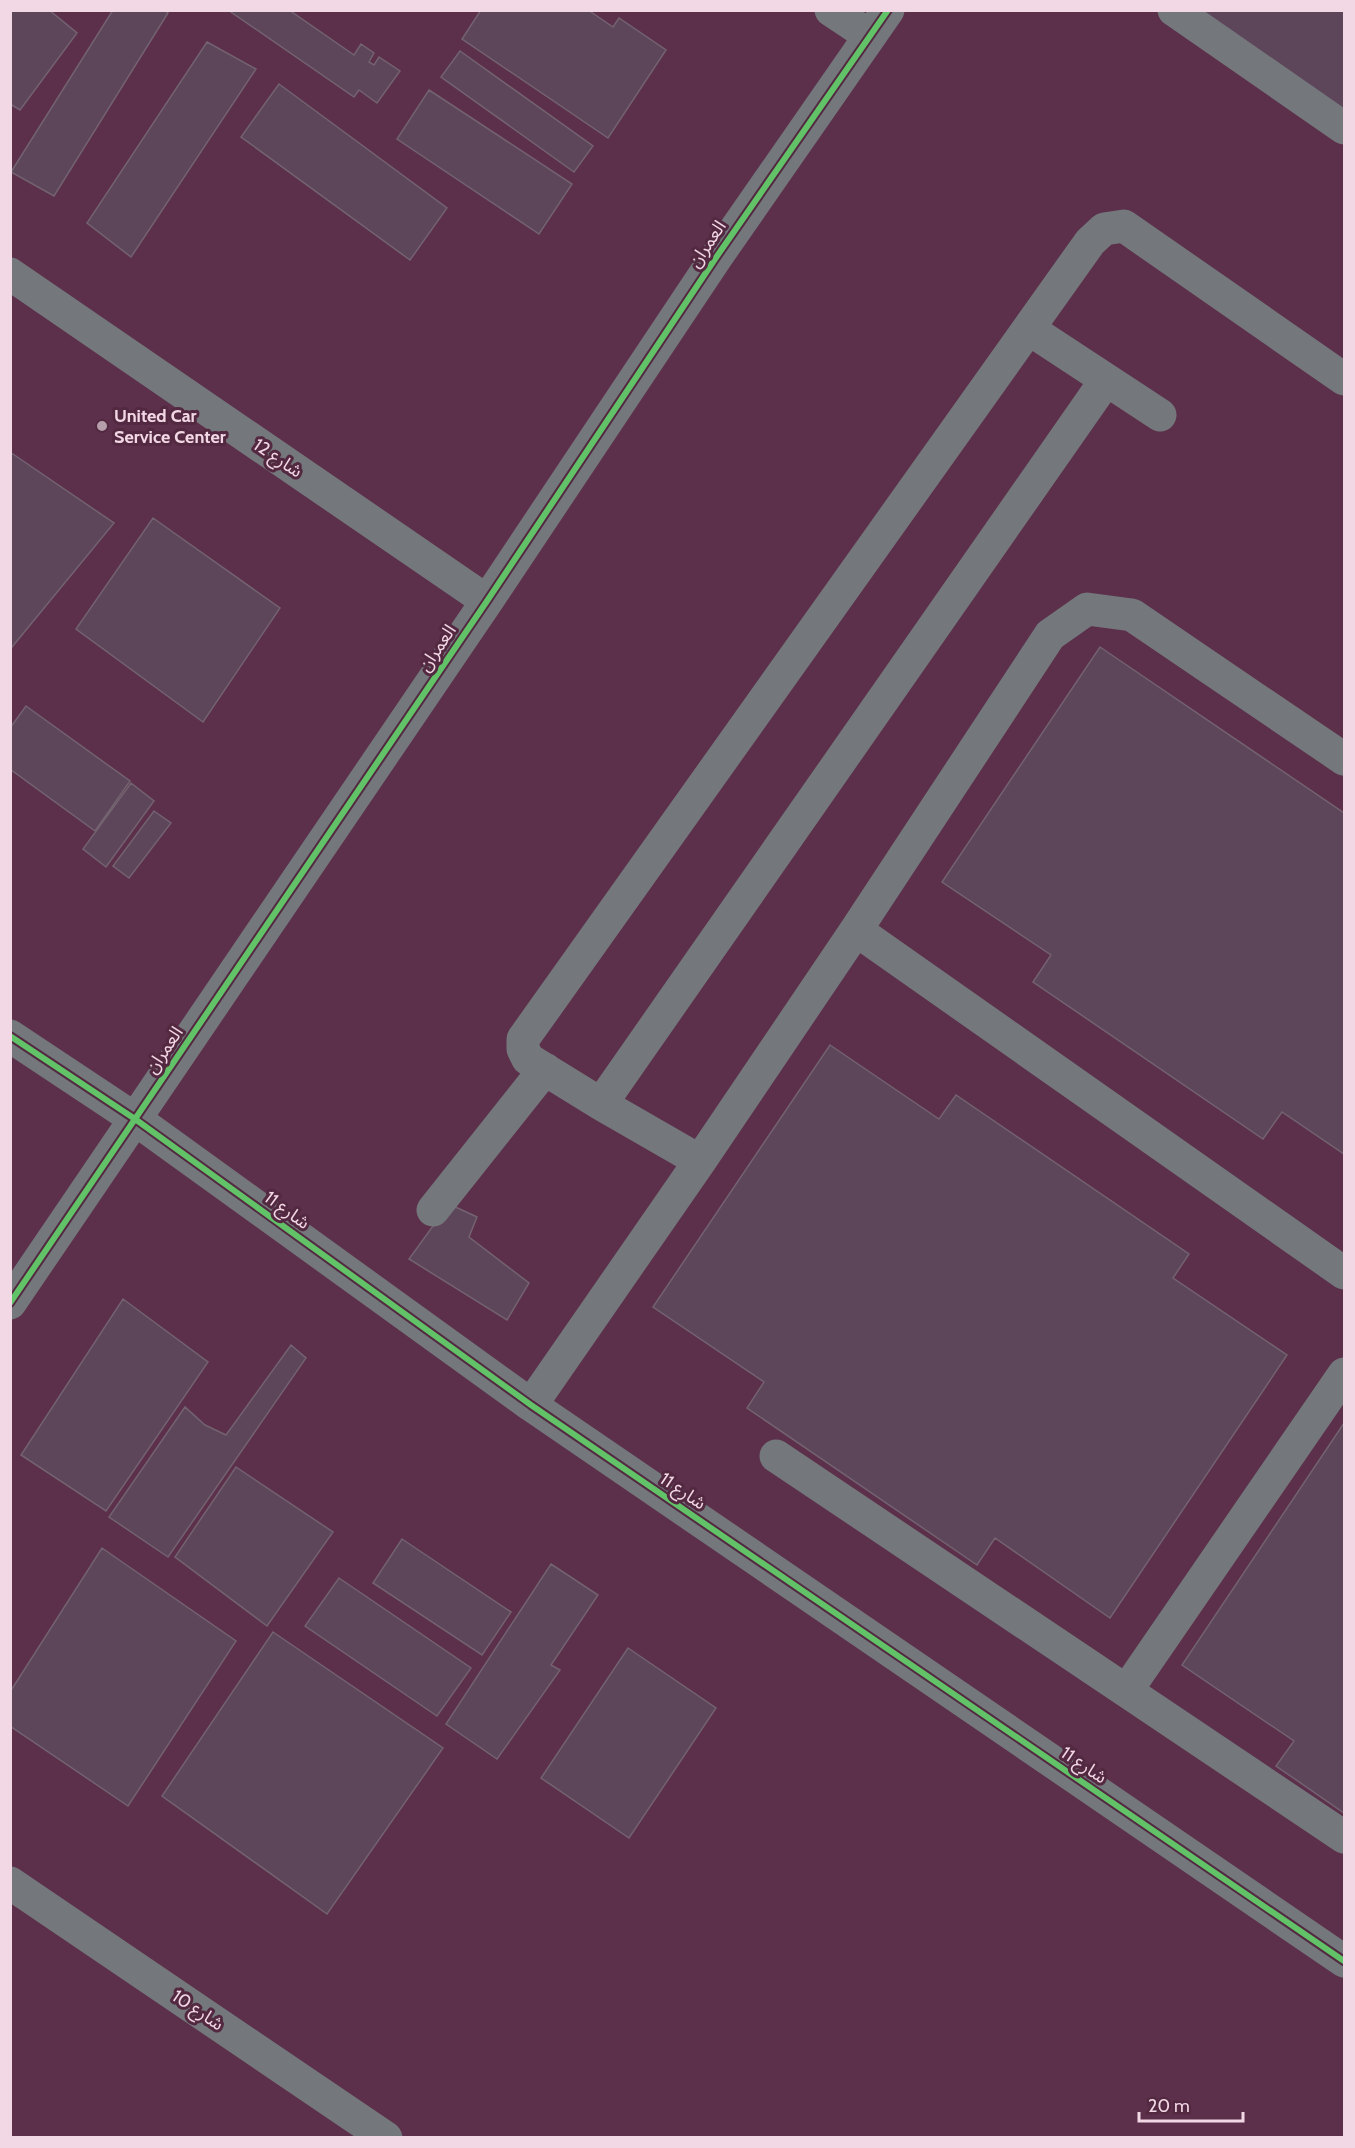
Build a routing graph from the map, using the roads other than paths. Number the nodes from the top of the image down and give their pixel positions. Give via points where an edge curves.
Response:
1 (831, 10) edge
2 (1174, 10) edge
3 (879, 23) edge
4 (1344, 128) edge
5 (10, 274) edge
6 (1029, 329) junction
7 (1344, 379) edge
8 (1106, 380) junction
9 (1160, 415) dead end
10 (487, 601) junction
11 (1344, 759) edge
12 (856, 930) junction
13 (10, 1036) edge
14 (544, 1069) junction
15 (601, 1104) junction
16 (135, 1119) junction
17 (700, 1161) junction
18 (433, 1210) dead end
19 (1344, 1273) edge
20 (10, 1303) edge
21 (1344, 1374) edge
22 (531, 1405) junction
23 (776, 1456) dead end
24 (1127, 1689) junction
25 (1344, 1837) edge
26 (10, 1883) edge
27 (1344, 1961) edge
28 (386, 2138) edge

1 - 3 street
2 - 4 street
3 - 10 street, العمران
5 - 10 street, شارع 12
6 - 7 street via 1090,242 1104,229 1124,226
6 - 8 street
6 - 14 street via 523,1039 528,1059
8 - 9 street
8 - 15 street
10 - 16 street, العمران
11 - 12 street via 1132,615 1087,609 1050,635
12 - 17 street
12 - 19 street
13 - 16 street, شارع 11
14 - 15 street
14 - 18 street
15 - 17 street
16 - 20 street, العمران
16 - 22 street, شارع 11
17 - 22 street
21 - 24 street
22 - 27 street, شارع 11
23 - 24 street
24 - 25 street
26 - 28 street, شارع 10

